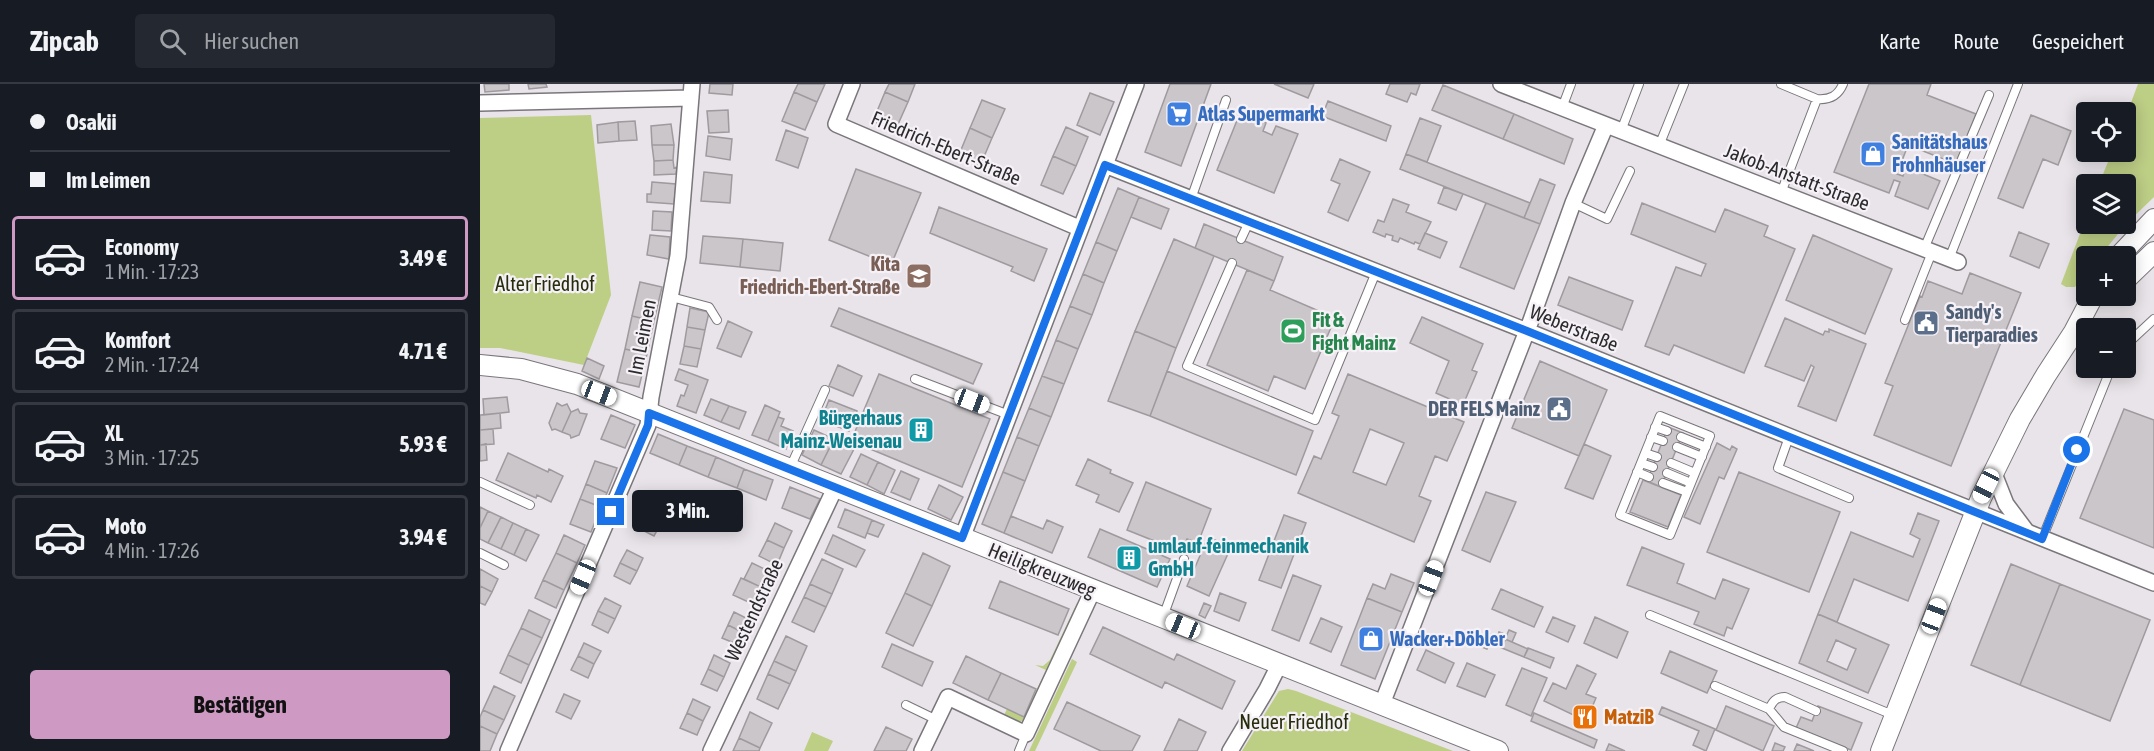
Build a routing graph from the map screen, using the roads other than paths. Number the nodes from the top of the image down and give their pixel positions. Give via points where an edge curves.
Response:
1 (852, 84) edge
2 (1136, 84) edge
3 (1502, 84) edge
4 (1571, 84) edge
5 (1638, 84) edge
6 (1684, 84) edge
7 (1781, 84) edge
8 (1843, 84) edge
9 (2018, 84) edge
10 (692, 91) edge
11 (1989, 95) dead end
12 (1817, 99) junction
13 (1226, 100) dead end
14 (480, 103) edge
15 (1562, 108) junction
16 (1606, 124) junction
17 (1621, 131) junction
18 (1659, 146) junction
19 (1105, 165) junction
20 (1630, 171) dead end
21 (1781, 193) junction
22 (1191, 199) junction
23 (1573, 203) junction
24 (2154, 219) edge
25 (1249, 222) junction
26 (1079, 228) junction
27 (1241, 239) dead end
28 (2128, 246) edge
29 (1928, 251) junction
30 (2154, 252) edge
31 (1953, 260) joint
32 (1232, 263) dead end
33 (2136, 269) edge
34 (1376, 272) junction
35 (671, 297) junction
36 (2088, 306) edge
37 (2099, 306) edge
38 (2154, 319) edge
39 (1905, 320) dead end
40 (717, 321) dead end
41 (1527, 331) junction
42 (2074, 332) junction
43 (2136, 336) edge
44 (480, 365) edge
45 (2106, 378) edge
46 (915, 379) dead end
47 (825, 390) dead end
48 (649, 413) junction
49 (1009, 415) junction
50 (1655, 427) junction
51 (1667, 431) dead end
52 (1651, 437) junction
53 (1681, 437) dead end
54 (1789, 437) junction
55 (1663, 441) dead end
56 (1677, 447) dead end
57 (1706, 447) junction
58 (1645, 453) junction
59 (1657, 457) dead end
60 (1702, 457) junction
61 (1641, 463) junction
62 (1671, 463) dead end
63 (1653, 467) dead end
64 (789, 469) junction
65 (1994, 471) junction
66 (1637, 472) junction
67 (1667, 473) dead end
68 (1695, 473) junction
69 (1648, 477) dead end
70 (480, 482) edge
71 (1663, 483) dead end
72 (1691, 483) junction
73 (835, 488) junction
74 (1687, 492) junction
75 (1849, 498) dead end
76 (530, 505) dead end
77 (1975, 512) junction
78 (2027, 532) junction
79 (962, 538) junction
80 (2042, 539) junction
81 (480, 554) edge
82 (1184, 559) dead end
83 (504, 565) dead end
84 (2154, 583) edge
85 (1093, 590) junction
86 (1650, 615) dead end
87 (1162, 618) junction
88 (1279, 665) junction
89 (1715, 687) dead end
90 (1382, 704) junction
91 (906, 705) dead end
92 (1769, 710) junction
93 (1816, 711) dead end
94 (1894, 715) junction
95 (937, 720) junction
96 (1026, 734) junction
97 (508, 751) edge
98 (711, 751) edge
99 (922, 751) edge
100 (1019, 751) edge
101 (1230, 751) edge
102 (1498, 751) edge
103 (1843, 751) edge
104 (1881, 751) edge

1 - 26 street, Friedrich-Ebert-Straße via 836,124
2 - 19 street
3 - 15 street, Jakob-Anstatt-Straße
4 - 15 lane
5 - 17 lane
6 - 18 lane
7 - 12 lane
8 - 12 lane via 1830,99
9 - 31 lane
10 - 14 street
10 - 35 street, Im Leimen
11 - 29 lane
12 - 21 lane
13 - 22 lane
15 - 16 street, Jakob-Anstatt-Straße
16 - 17 street, Jakob-Anstatt-Straße
16 - 23 street
17 - 18 street, Jakob-Anstatt-Straße
18 - 21 street, Jakob-Anstatt-Straße
19 - 22 street, Weberstraße
19 - 26 street
20 - 23 lane via 1607,219
21 - 29 street, Jakob-Anstatt-Straße
22 - 25 street, Weberstraße
23 - 41 street
24 - 28 street
25 - 27 lane
25 - 34 street, Weberstraße
26 - 49 street
29 - 31 street, Jakob-Anstatt-Straße
29 - 39 lane
30 - 33 street
32 - 34 lane via 1188,366 1315,420
34 - 41 street, Weberstraße
35 - 40 lane via 709,307
35 - 48 street, Im Leimen
36 - 42 street
37 - 42 street
38 - 43 lane
41 - 54 street, Weberstraße
41 - 90 street
42 - 65 street
44 - 48 street, Heiligkreuzweg via 557,378
45 - 80 lane
46 - 49 lane
47 - 64 lane
48 - 64 street, Heiligkreuzweg
48 - 97 street, Im Leimen via 648,425
49 - 79 street
50 - 51 lane
50 - 52 lane
50 - 57 lane via 1660,416 1710,436
52 - 55 lane
52 - 58 lane
53 - 57 lane
54 - 75 lane via 1778,468
54 - 77 street, Weberstraße
56 - 60 lane
57 - 60 lane
58 - 59 lane
58 - 61 lane
60 - 68 lane
61 - 63 lane
61 - 66 lane
62 - 68 lane
64 - 73 street, Heiligkreuzweg
65 - 77 street
65 - 78 street, Weberstraße via 2006,504
66 - 69 lane
66 - 74 lane via 1620,514 1670,535
67 - 72 lane
68 - 72 lane
70 - 76 lane
71 - 74 lane
72 - 74 lane
73 - 79 street, Heiligkreuzweg
73 - 98 street, Westendstraße
77 - 78 street, Weberstraße
77 - 94 street
78 - 80 street, Weberstraße
79 - 85 street, Heiligkreuzweg
80 - 84 street, Weberstraße
81 - 83 lane
82 - 87 lane
85 - 87 street, Heiligkreuzweg
85 - 96 street
86 - 94 lane
87 - 88 street, Heiligkreuzweg
88 - 90 street, Heiligkreuzweg
88 - 101 street
89 - 92 lane
90 - 102 street, Heiligkreuzweg
91 - 95 lane
92 - 93 lane via 1772,703 1785,697
92 - 103 lane via 1784,728
94 - 104 street
95 - 96 street via 948,698
95 - 99 street
96 - 100 lane

